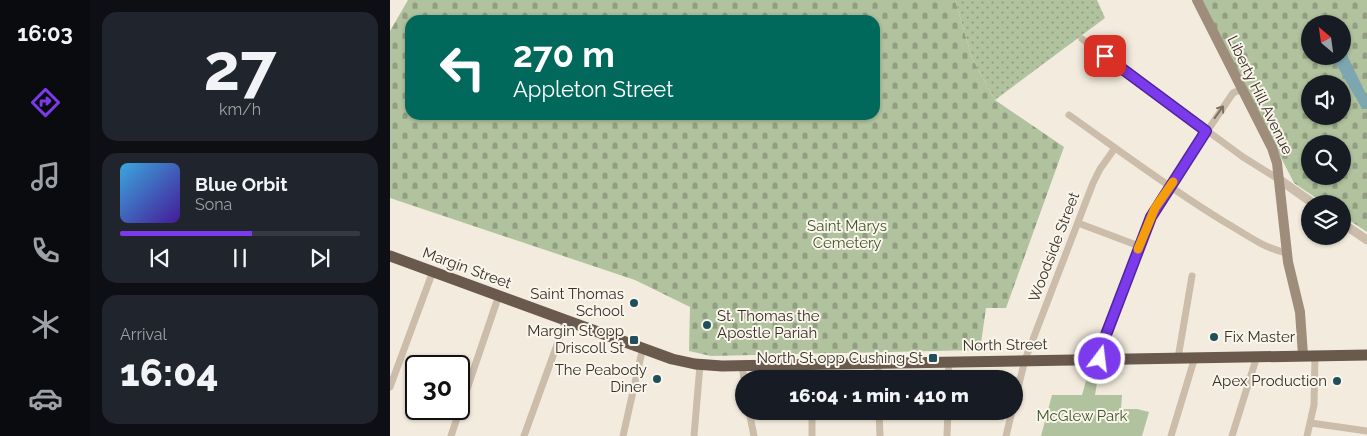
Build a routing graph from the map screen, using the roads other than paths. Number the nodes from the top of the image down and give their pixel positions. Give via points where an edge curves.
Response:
1 (1197, 0) edge
2 (1082, 39) dead end
3 (1242, 89) junction
4 (1069, 115) dead end
5 (1206, 131) junction
6 (1115, 148) junction
7 (1280, 180) junction
8 (1170, 187) junction
9 (1301, 195) edge
10 (1078, 223) junction
11 (1351, 230) edge
12 (1367, 240) edge
13 (1139, 246) junction
14 (1287, 253) junction
15 (390, 256) edge
16 (433, 271) junction
17 (1192, 276) dead end
18 (500, 296) junction
19 (566, 320) junction
20 (643, 347) junction
21 (1309, 355) junction
22 (1367, 355) edge
23 (1257, 356) junction
24 (1195, 357) junction
25 (1178, 358) junction
26 (1100, 359) junction
27 (1025, 360) junction
28 (949, 362) junction
29 (878, 363) junction
30 (812, 364) junction
31 (702, 365) junction
32 (742, 366) junction
33 (743, 370) edge
34 (812, 370) edge
35 (878, 370) edge
36 (949, 370) edge
37 (1022, 370) edge
38 (390, 387) edge
39 (751, 420) edge
40 (812, 420) edge
41 (879, 420) edge
42 (948, 420) edge
43 (1010, 420) edge
44 (1311, 422) junction
45 (1367, 434) edge
46 (451, 436) edge
47 (524, 436) edge
48 (623, 436) edge
49 (694, 436) edge
50 (754, 436) edge
51 (812, 436) edge
52 (880, 436) edge
53 (947, 436) edge
54 (1006, 436) edge
55 (1171, 436) edge
56 (1232, 436) edge
57 (1307, 436) edge

1 - 3 main road, Liberty Hill Avenue
2 - 5 street
5 -> 3 street via 1233,93
3 - 7 main road, Liberty Hill Avenue via 1272,148
4 - 6 street
5 - 7 street
5 - 8 street
6 - 8 street
6 - 10 street, Woodside Street via 1096,175
7 - 9 street
7 - 14 main road, Liberty Hill Avenue
8 - 13 street via 1155,208
8 - 14 street via 1268,248
10 - 13 street
10 - 27 street, Woodside Street
11 - 12 street
13 - 26 street
14 - 21 main road, Liberty Hill Avenue
15 - 16 highway, Margin Street
16 - 18 highway, Margin Street
16 - 38 street
17 - 25 street
18 - 19 highway, Margin Street
18 - 46 street
19 - 20 highway, Margin Street
19 - 47 street
20 - 31 highway, Margin Street via 672,359
20 - 48 street
21 - 22 highway, North Street
21 - 23 highway, North Street
21 - 44 street via 1314,406
23 - 24 highway, North Street
23 - 56 street
24 - 25 highway, North Street
24 - 55 street
25 - 26 highway, North Street
26 - 27 highway, North Street
27 - 28 highway, North Street
27 - 37 street, Woodside Street
28 - 29 highway, North Street
28 - 36 street
29 - 30 highway, North Street
29 - 35 street
30 - 32 highway, North Street
30 - 34 street
31 - 32 highway, North Street
31 - 49 street
32 - 33 street
39 - 50 street
40 - 51 street
41 - 52 street
42 - 53 street
43 - 54 street
44 - 45 street
44 - 57 street

